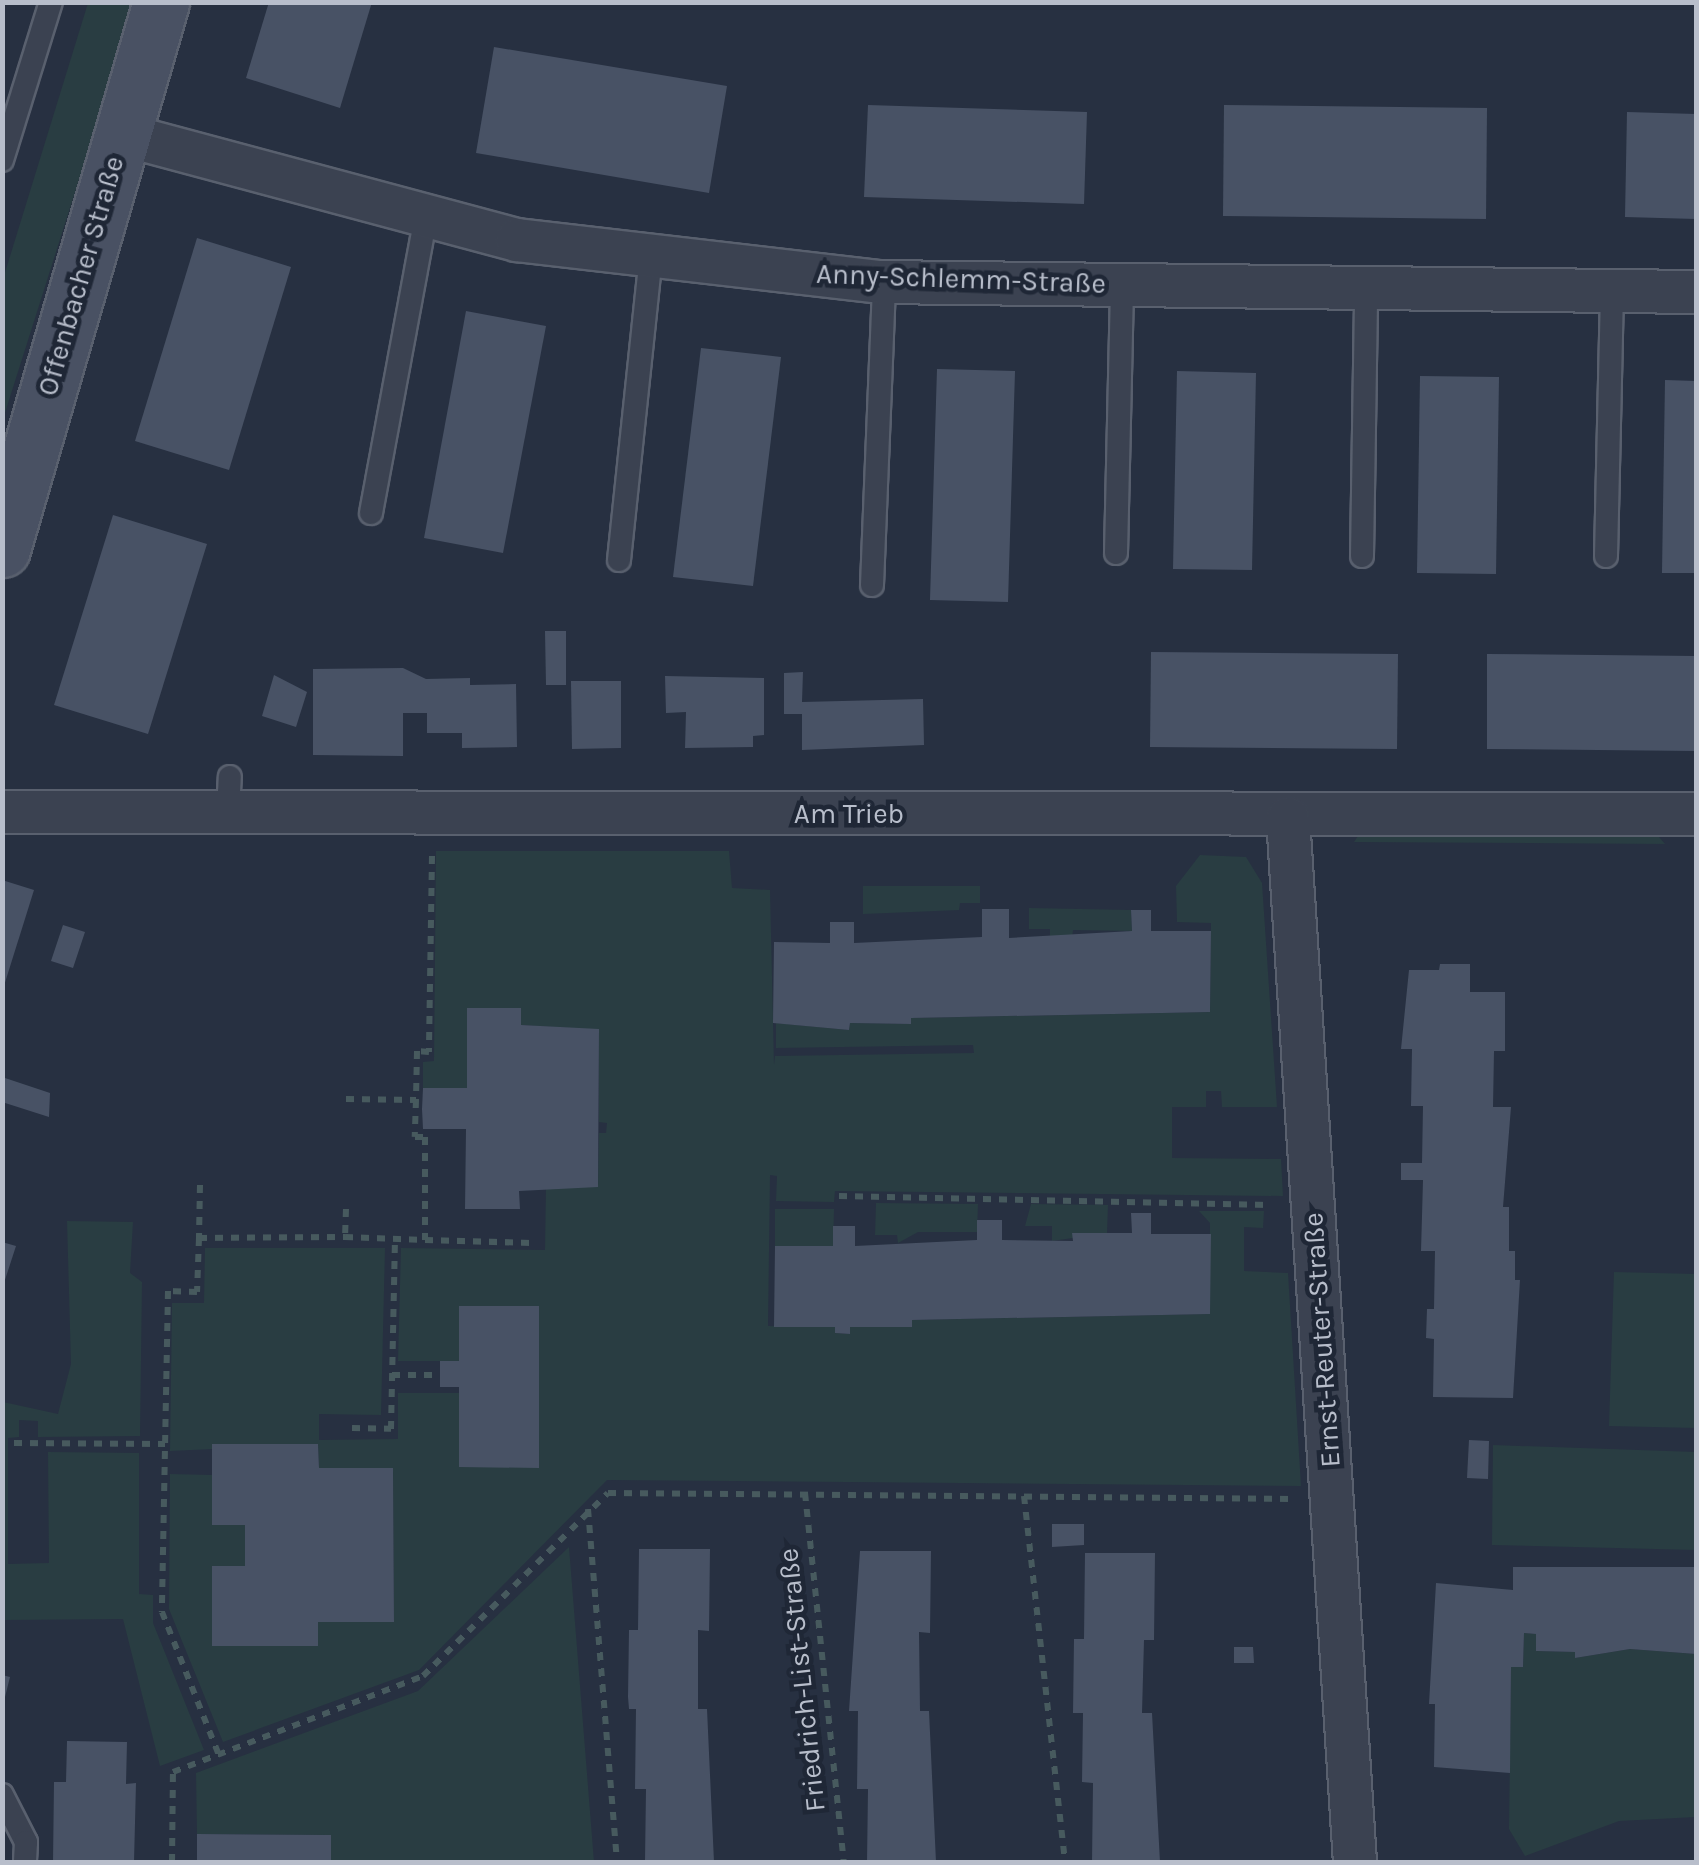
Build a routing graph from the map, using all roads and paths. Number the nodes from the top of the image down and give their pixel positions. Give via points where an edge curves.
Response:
1 (52, 2) edge
2 (161, 2) edge
3 (121, 134) junction
4 (2, 160) edge
5 (426, 216) junction
6 (650, 255) junction
7 (884, 282) junction
8 (1122, 284) junction
9 (1366, 288) junction
10 (1612, 291) junction
11 (1696, 292) edge
12 (370, 512) dead end
13 (2, 549) edge
14 (1116, 553) dead end
15 (1362, 556) dead end
16 (1606, 556) dead end
17 (619, 560) dead end
18 (872, 585) dead end
19 (2, 812) edge
20 (1696, 814) edge
21 (1288, 818) junction
22 (432, 845) dead end
23 (346, 1099) dead end
24 (416, 1100) junction
25 (200, 1185) dead end
26 (839, 1196) dead end
27 (1292, 1206) dead end
28 (346, 1209) dead end
29 (199, 1238) junction
30 (346, 1238) junction
31 (394, 1239) junction
32 (425, 1240) junction
33 (531, 1243) dead end
34 (392, 1374) junction
35 (440, 1375) dead end
36 (352, 1428) dead end
37 (14, 1444) dead end
38 (164, 1444) junction
39 (805, 1493) junction
40 (1024, 1496) junction
41 (1332, 1500) junction
42 (588, 1508) junction
43 (218, 1755) junction
44 (2, 1795) edge
45 (25, 1862) edge
46 (172, 1862) edge
47 (617, 1862) edge
48 (844, 1862) edge
49 (1065, 1862) edge
50 (1355, 1862) edge

1 - 4 lane
2 - 3 street, Offenbacher Straße
3 - 5 street, Anny-Schlemm-Straße
3 - 13 street, Offenbacher Straße
5 - 6 street, Anny-Schlemm-Straße via 518,240
5 - 12 lane
6 - 7 street, Anny-Schlemm-Straße
6 - 17 lane
7 - 8 street, Anny-Schlemm-Straße
7 - 18 lane
8 - 9 street, Anny-Schlemm-Straße
8 - 14 lane
9 - 10 street, Anny-Schlemm-Straße
9 - 15 lane
10 - 11 street, Anny-Schlemm-Straße
10 - 16 lane
19 - 21 street, Am Trieb via 229,794
20 - 21 street, Am Trieb
21 - 41 street, Ernst-Reuter-Straße
22 - 24 path via 428,1052 417,1052
23 - 24 path
24 - 32 path via 415,1137 425,1136
25 - 29 path
26 - 27 path
28 - 30 path
29 - 30 path
29 - 38 path via 197,1292 168,1292
30 - 31 path
31 - 32 path
31 - 34 path
32 - 33 path
34 - 35 path
34 - 36 path via 391,1429
37 - 38 path
38 - 43 path via 162,1612
39 - 40 path
39 - 42 path via 622,1491
39 - 48 path, Friedrich-List-Straße
40 - 41 path
40 - 49 path
41 - 50 street, Ernst-Reuter-Straße
42 - 43 path via 423,1676
42 - 47 path
43 - 46 path via 173,1772
44 - 45 lane via 26,1842

